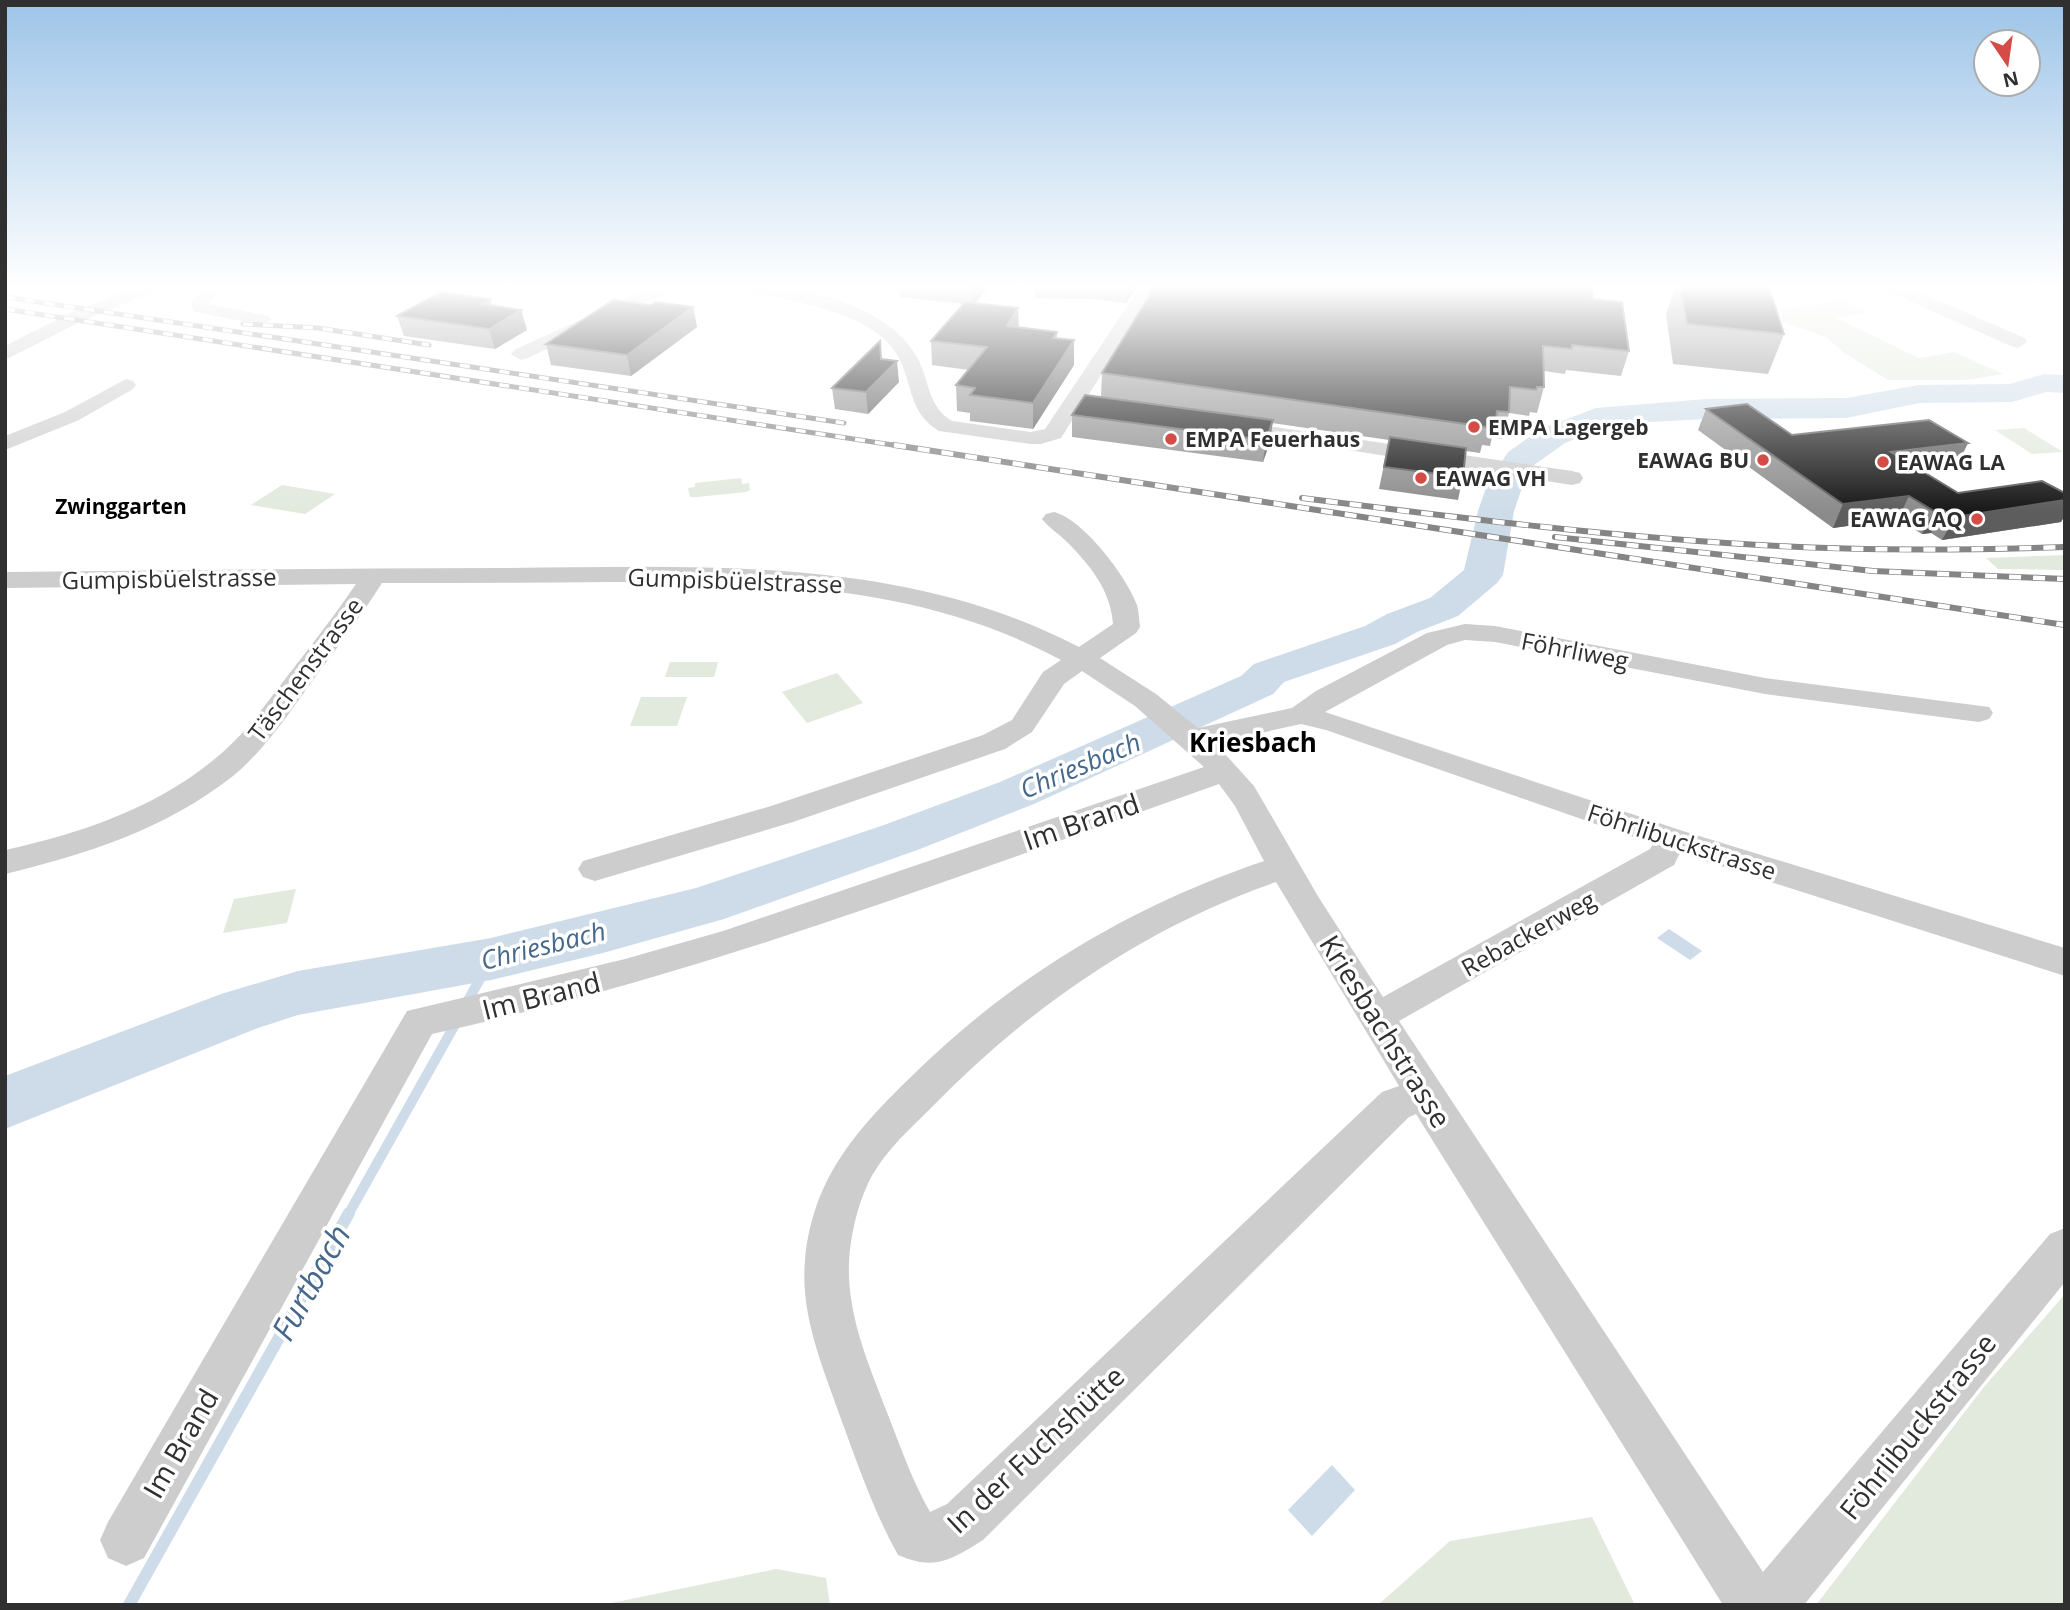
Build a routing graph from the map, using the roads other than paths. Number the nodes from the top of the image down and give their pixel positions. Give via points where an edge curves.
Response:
1 (910, 362) edge
2 (1100, 362) edge
3 (127, 385) dead end
4 (1074, 404) junction
5 (1101, 407) edge
6 (1211, 423) edge
7 (5, 444) edge
8 (1572, 478) dead end
9 (1054, 519) dead end
10 (374, 576) junction
11 (5, 580) edge
12 (1079, 658) junction
13 (1979, 713) dead end
14 (1301, 715) junction
15 (1189, 737) junction
16 (1225, 771) junction
17 (1672, 839) junction
18 (5, 862) edge
19 (1284, 867) junction
20 (595, 869) dead end
21 (2065, 962) edge
22 (1374, 1014) junction
23 (1426, 1096) junction
24 (2065, 1248) edge
25 (125, 1540) dead end
26 (1754, 1605) edge
27 (1770, 1605) edge

1 - 4 street via 914,383 931,418 946,426 1041,438 1053,433
2 - 4 street
3 - 7 street via 72,416
4 - 5 street
6 - 8 street
9 - 12 street via 1083,544 1125,607 1127,627
10 - 11 street, Gumpisbüelstrasse
10 - 12 street, Gumpisbüelstrasse via 732,575 822,580 901,593 985,616
10 - 18 street, Täschenstrasse via 258,735 225,766 157,811 112,832
12 - 15 street, Kriesbachstrasse via 1146,701
12 - 20 street via 1053,678 1022,726 994,742 782,814
13 - 14 street, Föhrliweg via 1777,688 1465,632 1437,639 1326,697
14 - 15 street, Föhrliweg
14 - 17 street, Föhrlibuckstrasse
15 - 16 street, Kriesbachstrasse
16 - 19 street, Kriesbachstrasse via 1254,809
16 - 25 street, Im Brand via 758,935 624,974 420,1022
17 - 21 street, Föhrlibuckstrasse
17 - 22 street, Rebackerweg via 1662,857 1392,1009
19 - 22 street, Kriesbachstrasse
19 - 23 street, In der Fuchshütte via 1240,880 1136,929 1060,976 950,1060 885,1128 849,1179 827,1260 827,1295 837,1343 855,1393 890,1487 916,1537 939,1538 965,1522 1396,1104
22 - 23 street, Kriesbachstrasse
23 - 26 street, Kriesbachstrasse
24 - 27 street, Föhrlibuckstrasse

